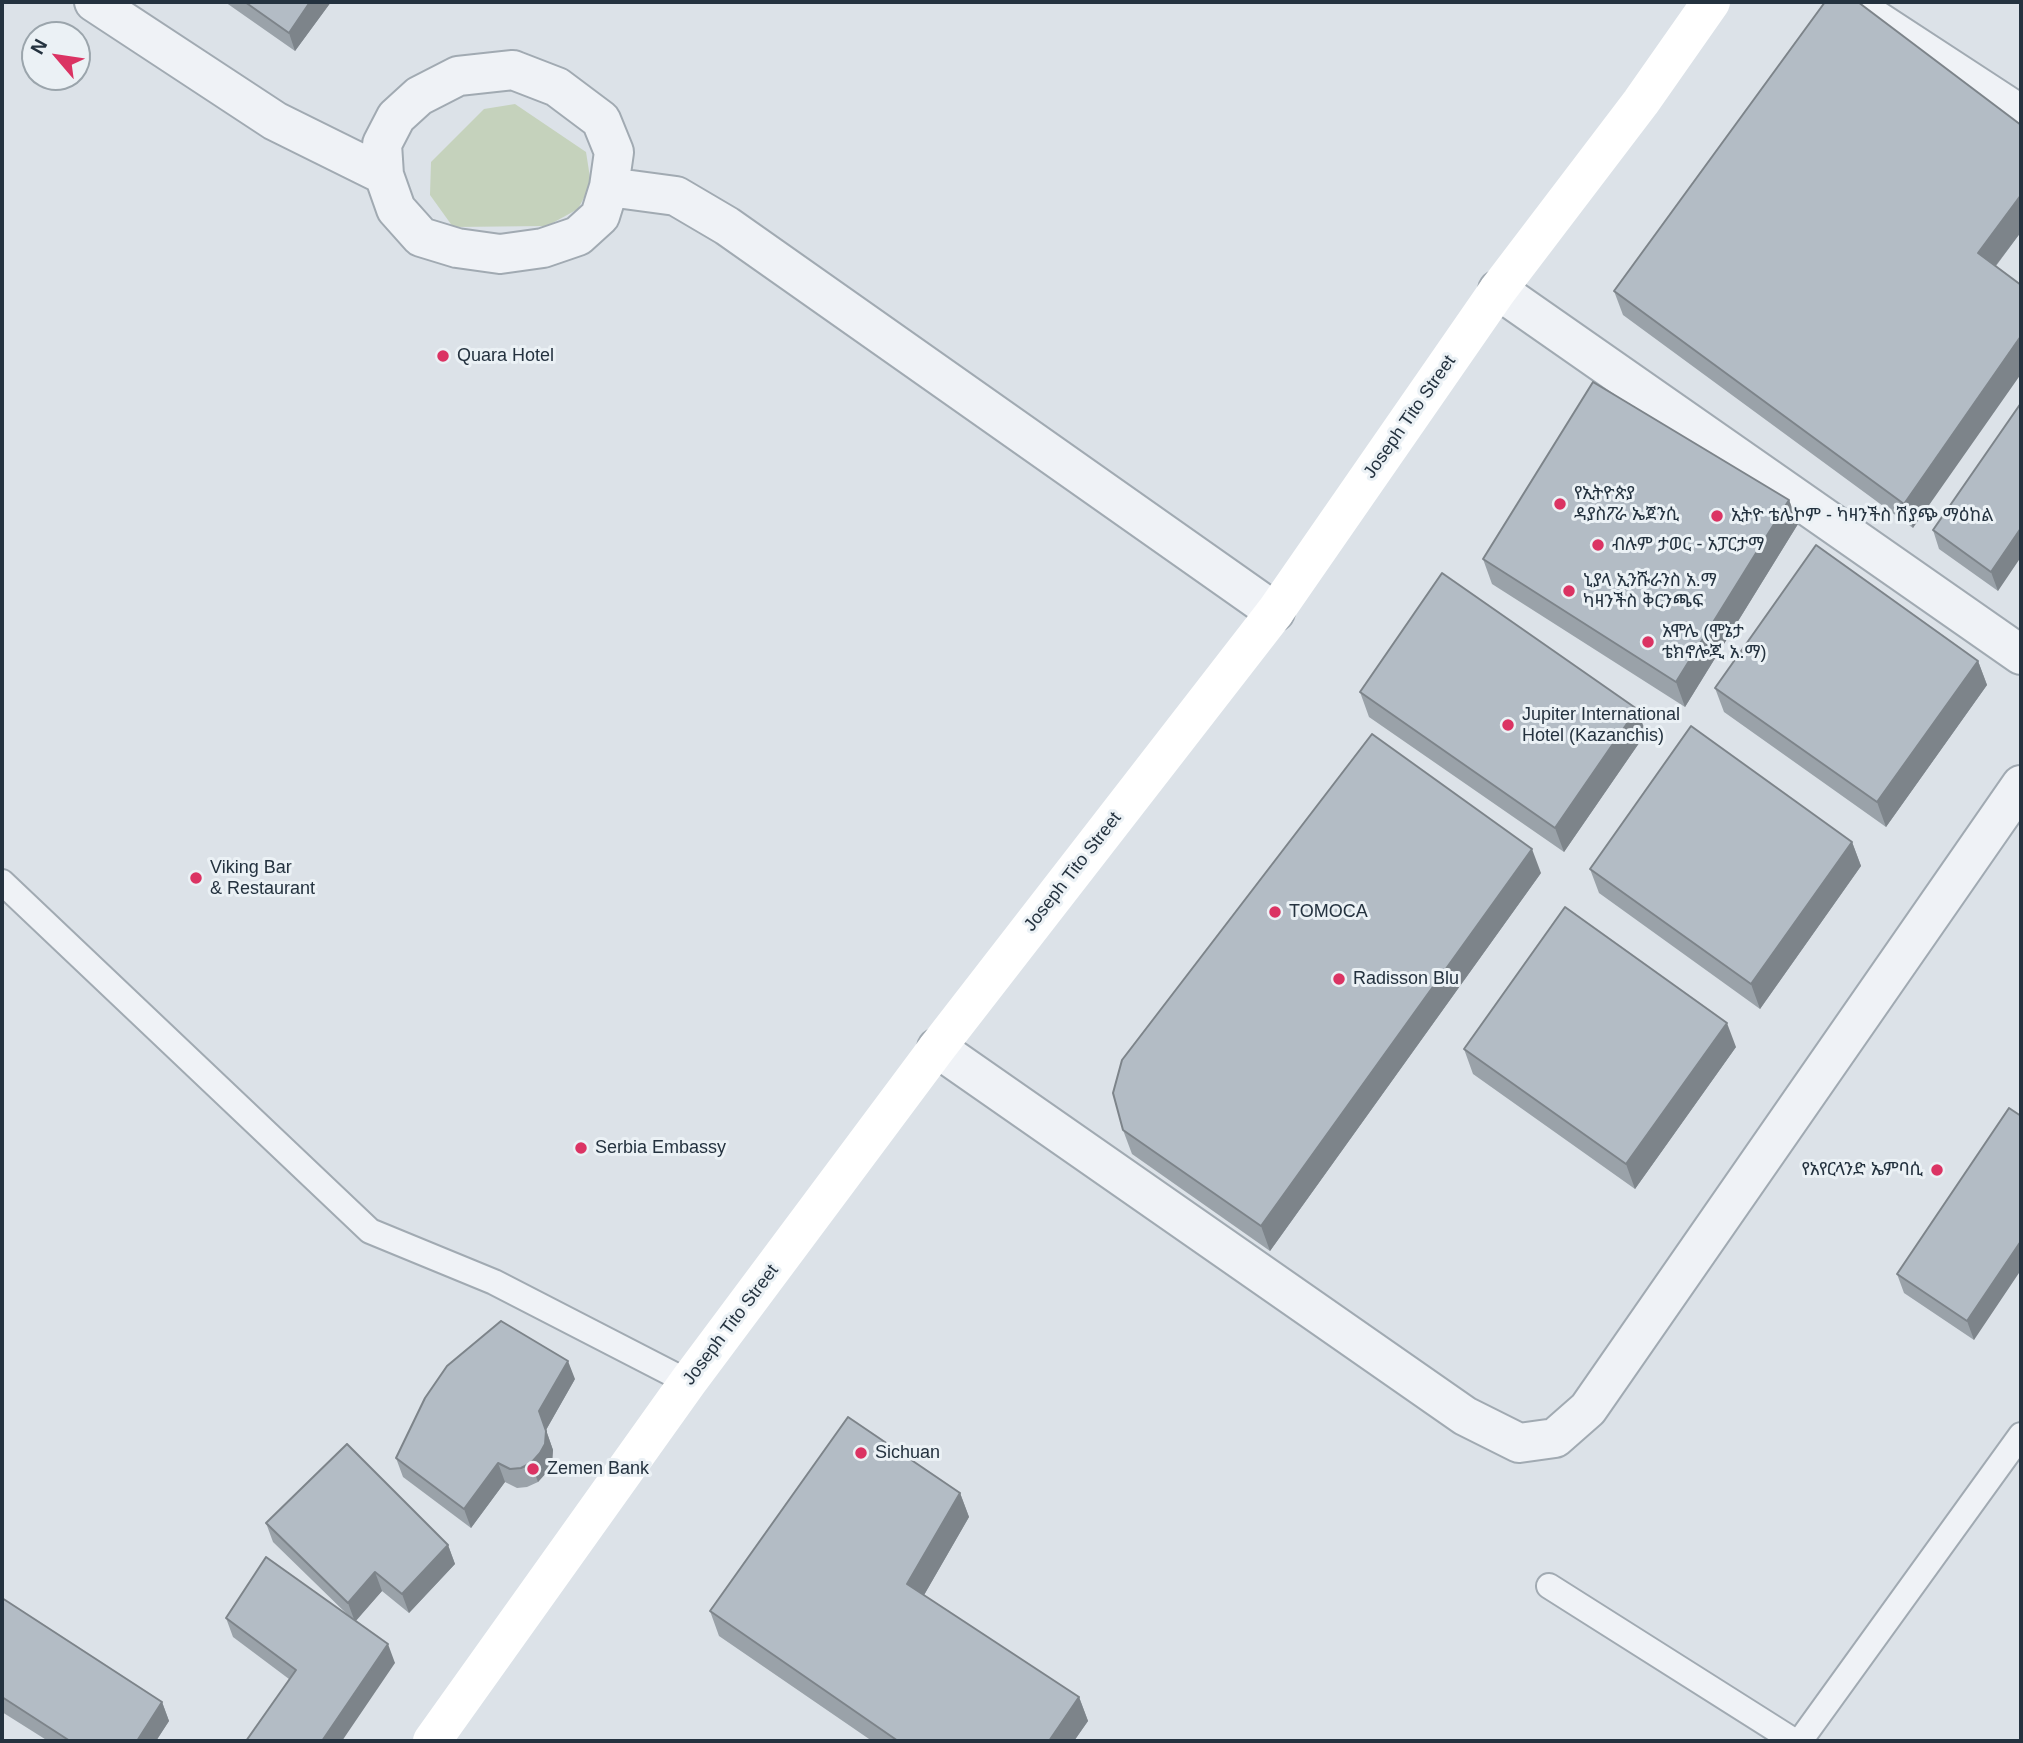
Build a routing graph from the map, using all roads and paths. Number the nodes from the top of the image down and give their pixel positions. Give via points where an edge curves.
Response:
1 (94, 2) edge
2 (1711, 2) edge
3 (1848, 2) edge
4 (2021, 115) edge
5 (384, 175) junction
6 (609, 187) junction
7 (1498, 290) junction
8 (1275, 611) junction
9 (2021, 655) edge
10 (2021, 785) edge
11 (2, 882) edge
12 (937, 1048) junction
13 (688, 1382) junction
14 (2021, 1435) edge
15 (1549, 1586) dead end
16 (432, 1741) edge
17 (1794, 1741) edge
18 (1800, 1741) edge

1 - 5 street via 275,121
2 - 7 main road, Joseph Tito Street
3 - 4 street
5 - 6 street via 396,209 421,237 500,254 543,248 578,236 600,216
5 - 6 street via 382,144 396,117 419,96 458,76 513,70 557,87 601,120 614,152
6 - 8 street via 676,197 727,226
7 - 8 main road, Joseph Tito Street
7 - 9 street
8 - 12 main road, Joseph Tito Street
10 - 12 street via 1588,1409 1555,1438 1519,1443 1465,1416
11 - 13 lane via 370,1231 494,1282
12 - 13 main road, Joseph Tito Street
13 - 16 main road, Joseph Tito Street
14 - 18 lane
15 - 17 lane

